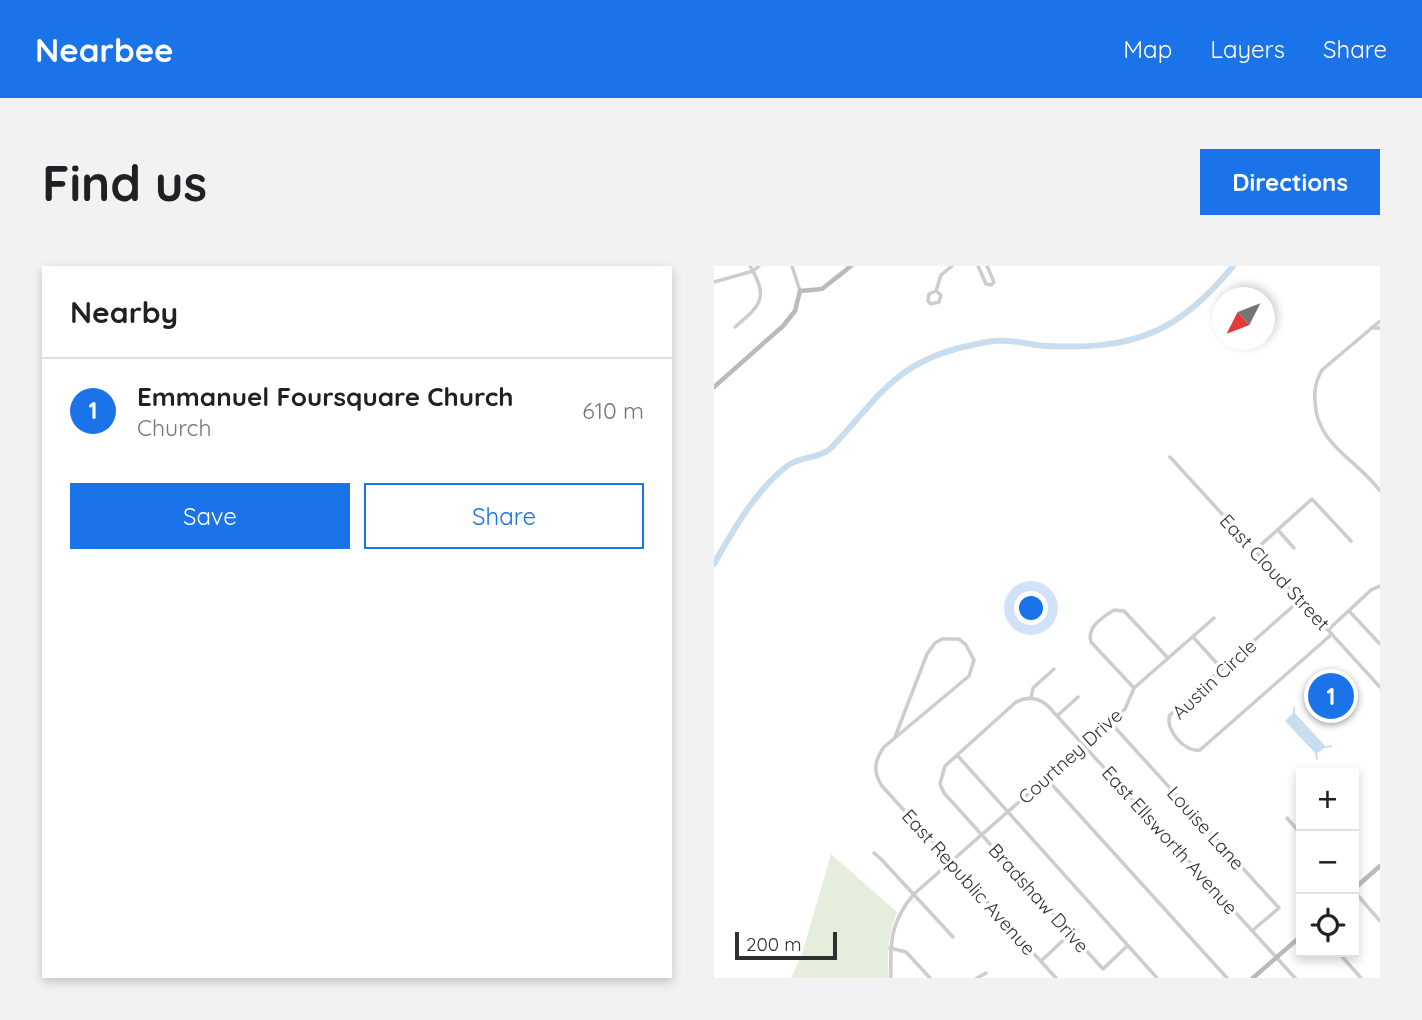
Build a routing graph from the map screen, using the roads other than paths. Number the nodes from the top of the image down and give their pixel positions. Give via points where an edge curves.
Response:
1 (750, 266) edge
2 (759, 266) edge
3 (792, 266) edge
4 (851, 266) edge
5 (952, 266) edge
6 (978, 266) edge
7 (987, 266) edge
8 (753, 271) junction
9 (714, 282) edge
10 (800, 291) junction
11 (936, 291) dead end
12 (1380, 321) edge
13 (735, 327) dead end
14 (1380, 328) edge
15 (1369, 329) junction
16 (714, 387) edge
17 (1170, 457) dead end
18 (1378, 485) edge
19 (1380, 491) edge
20 (1278, 530) junction
21 (1351, 541) dead end
22 (1294, 548) dead end
23 (1255, 550) junction
24 (1380, 586) edge
25 (1300, 600) junction
26 (1349, 611) junction
27 (1214, 618) dead end
28 (1328, 630) junction
29 (1332, 634) junction
30 (1192, 636) junction
31 (1380, 644) edge
32 (1167, 657) junction
33 (1054, 669) dead end
34 (1222, 669) junction
35 (1380, 687) edge
36 (1134, 688) junction
37 (1078, 697) dead end
38 (1031, 698) junction
39 (904, 714) junction
40 (1057, 716) junction
41 (914, 722) junction
42 (1110, 722) junction
43 (895, 737) junction
44 (1083, 745) junction
45 (957, 755) junction
46 (1046, 778) junction
47 (1007, 812) junction
48 (1287, 818) dead end
49 (1298, 831) edge
50 (982, 835) junction
51 (874, 853) dead end
52 (950, 862) junction
53 (1380, 866) edge
54 (1359, 885) edge
55 (914, 894) junction
56 (1357, 894) edge
57 (1380, 920) edge
58 (1253, 931) junction
59 (1071, 933) junction
60 (953, 937) dead end
61 (1296, 940) edge
62 (1127, 946) junction
63 (890, 948) junction
64 (1277, 957) junction
65 (1342, 957) edge
66 (1041, 961) junction
67 (986, 973) dead end
68 (891, 978) edge
69 (930, 978) edge
70 (977, 978) edge
71 (1056, 978) edge
72 (1157, 978) edge
73 (1227, 978) edge
74 (1253, 978) edge
75 (1295, 978) edge
76 (1361, 978) edge

1 - 8 street
2 - 8 street
3 - 10 street
4 - 10 street via 822,289
5 - 11 street via 941,275
6 - 7 street via 986,284 991,285 994,282
8 - 9 street
8 - 13 street via 761,300
10 - 16 street via 795,311 783,326
12 - 15 street
14 - 15 street
15 - 18 street via 1322,370 1315,405 1325,437
17 - 23 street, East Cloud Street
18 - 19 street
20 - 21 street via 1312,499
20 - 22 street
20 - 23 street
23 - 25 street, East Cloud Street
24 - 26 street
25 - 28 street, East Cloud Street
25 - 34 street, Austin Circle
26 - 28 street
26 - 31 street
27 - 30 street, Courtney Drive
28 - 29 street, East Cloud Street
29 - 34 street, Austin Circle via 1204,747 1191,750 1170,729 1169,717
29 - 35 street, East Cloud Street
30 - 32 street, Courtney Drive
30 - 34 street
32 - 36 street, Courtney Drive
32 - 36 street via 1124,611 1114,610 1092,627 1091,642
33 - 38 street via 1033,688
36 - 42 street, Courtney Drive via 1125,709
37 - 40 street
38 - 40 street, East Ellsworth Avenue via 1044,702
38 - 45 street via 1016,702
39 - 41 street
39 - 41 street via 935,643 951,638 966,645 974,660 969,677
39 - 43 street
40 - 44 street, East Ellsworth Avenue
41 - 43 street
42 - 44 street, Courtney Drive
42 - 58 street, Louise Lane via 1279,908
43 - 52 street, East Republic Avenue via 878,755 876,776
44 - 46 street, Courtney Drive
44 - 58 street, East Ellsworth Avenue
45 - 47 street
45 - 50 street, Bradshaw Drive via 945,766 940,784
46 - 47 street, Courtney Drive
46 - 73 street
47 - 50 street, Courtney Drive
47 - 62 street
48 - 49 street
50 - 52 street, Courtney Drive
50 - 59 street, Bradshaw Drive
51 - 55 street
52 - 55 street, Courtney Drive
52 - 66 street, East Republic Avenue
53 - 54 street
55 - 60 street
55 - 63 street, Courtney Drive via 902,908
56 - 57 street
58 - 64 street, East Ellsworth Avenue
59 - 62 street, Bradshaw Drive via 1103,969
59 - 66 street
61 - 64 street
62 - 72 street
63 - 68 street, Courtney Drive
63 - 69 street via 906,953
64 - 74 street
64 - 75 street, East Ellsworth Avenue
65 - 76 street
66 - 71 street, East Republic Avenue
67 - 70 street

